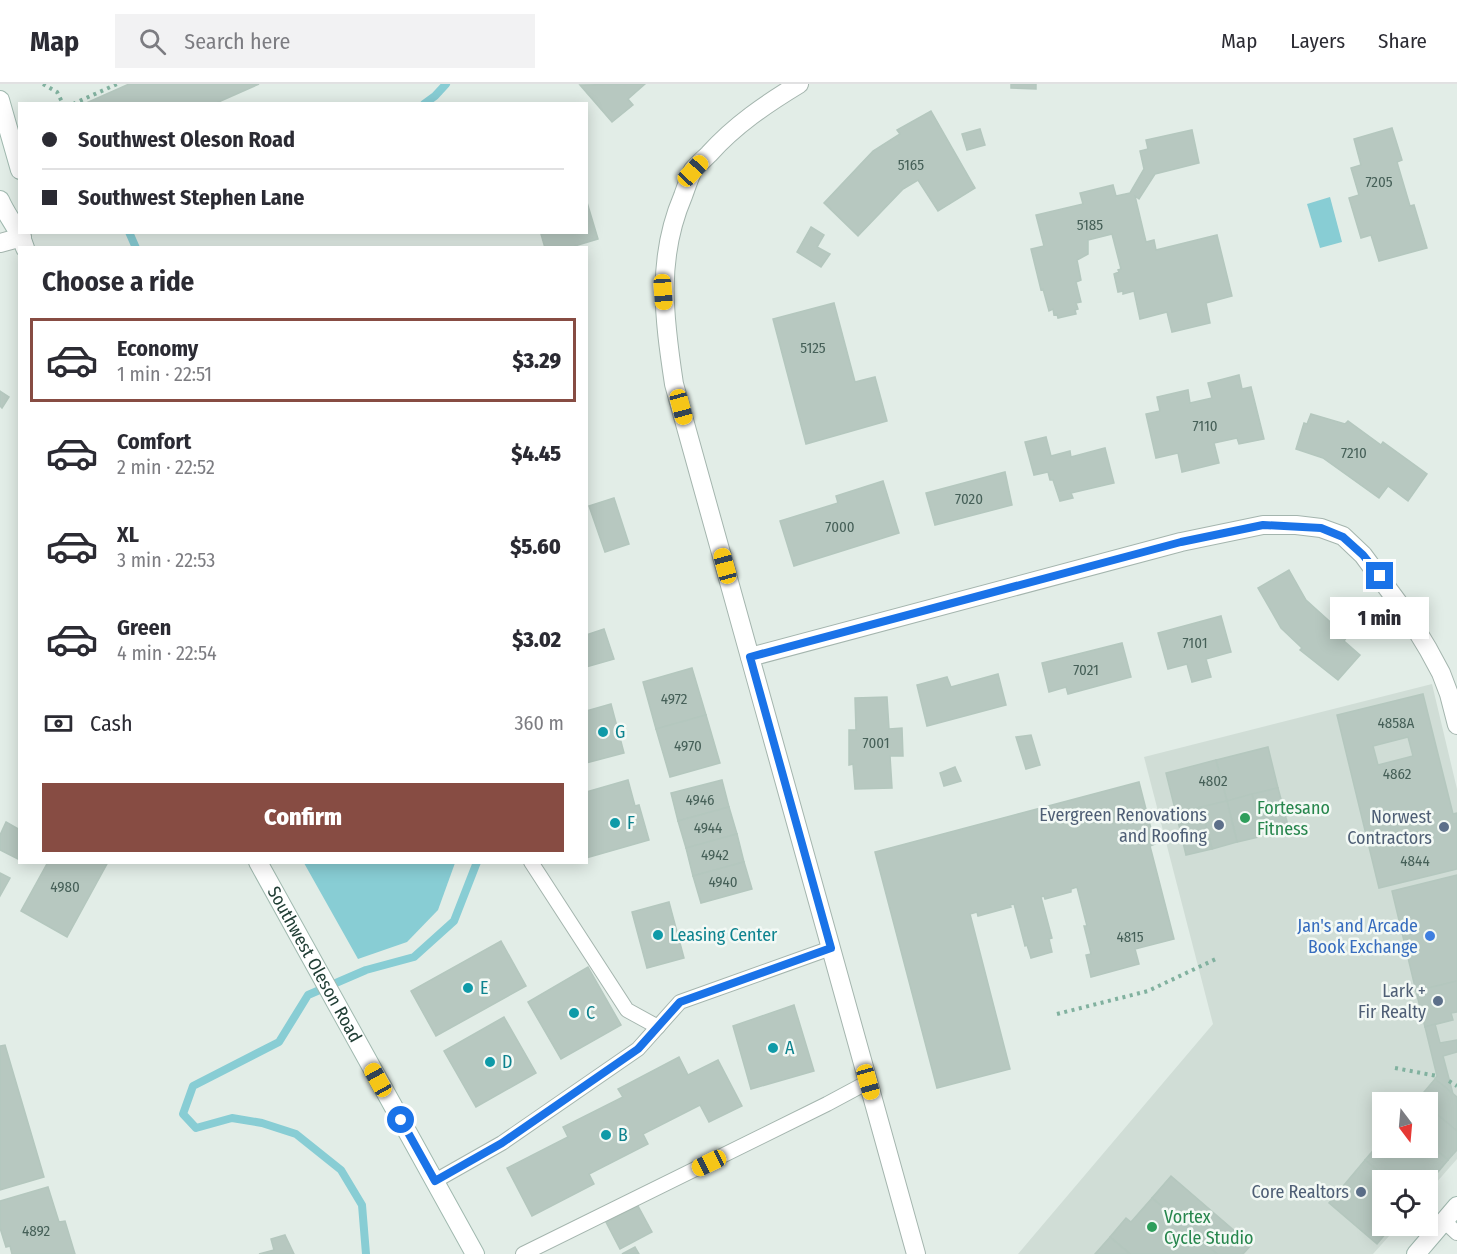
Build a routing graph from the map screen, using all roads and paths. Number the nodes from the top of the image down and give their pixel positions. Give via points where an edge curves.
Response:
1 (43, 84) edge
2 (117, 84) edge
3 (799, 84) edge
4 (0, 100) edge
5 (62, 102) edge
6 (77, 102) edge
7 (18, 163) edge
8 (0, 200) edge
9 (18, 232) edge
10 (23, 239) edge
11 (0, 243) edge
12 (750, 657) junction
13 (1457, 725) edge
14 (259, 864) edge
15 (532, 864) edge
16 (831, 948) junction
17 (1218, 958) dead end
18 (1057, 1014) dead end
19 (658, 1027) junction
20 (1395, 1068) dead end
21 (1437, 1076) dead end
22 (1449, 1081) dead end
23 (868, 1082) junction
24 (1457, 1086) edge
25 (435, 1181) junction
26 (1457, 1206) edge
27 (1451, 1227) edge
28 (475, 1254) edge
29 (523, 1254) edge
30 (916, 1254) edge
31 (1416, 1254) edge

1 - 5 path via 57,92
2 - 6 path
3 - 12 street via 732,130 693,171 673,219 666,250 663,292 675,384
4 - 7 street
8 - 9 street
10 - 11 street
12 - 13 street via 1181,542 1263,525 1296,525 1321,528 1343,537 1369,562 1408,616 1441,673
12 - 16 street
14 - 25 street, Southwest Oleson Road
15 - 19 lane via 627,1010
16 - 19 lane via 680,1002
16 - 23 street
17 - 18 path via 1148,991
19 - 25 lane via 638,1049 502,1143
20 - 21 path
22 - 24 path
23 - 29 lane
23 - 30 street
25 - 28 street, Southwest Oleson Road
26 - 27 street
27 - 31 street

